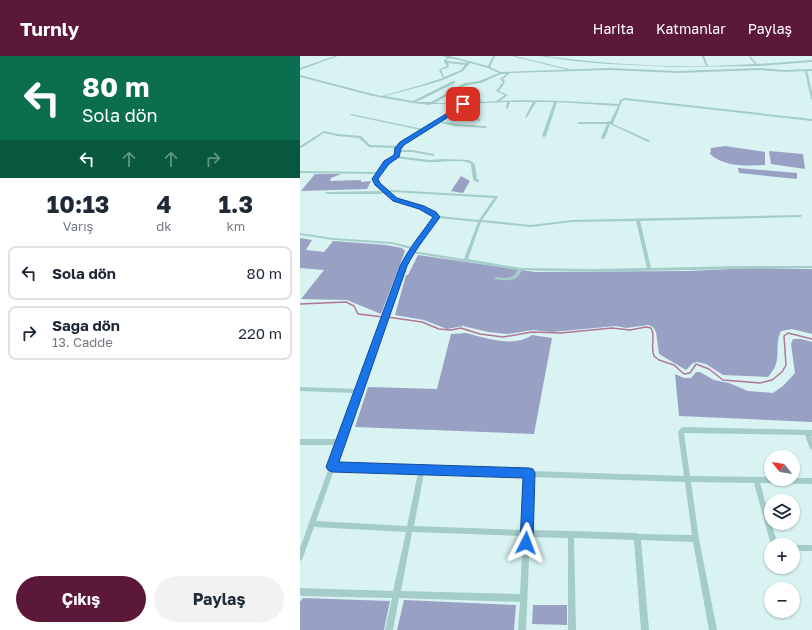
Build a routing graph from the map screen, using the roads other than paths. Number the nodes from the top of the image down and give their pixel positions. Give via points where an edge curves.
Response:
1 (337, 56) edge
2 (444, 56) edge
3 (494, 56) edge
4 (512, 56) edge
5 (540, 56) edge
6 (556, 56) edge
7 (703, 56) edge
8 (706, 56) edge
9 (450, 57) junction
10 (750, 57) dead end
11 (812, 59) edge
12 (445, 62) junction
13 (470, 62) junction
14 (756, 63) junction
15 (466, 64) junction
16 (641, 65) junction
17 (708, 65) junction
18 (489, 67) junction
19 (300, 69) edge
20 (575, 70) junction
21 (806, 70) junction
22 (812, 70) edge
23 (642, 71) junction
24 (501, 73) junction
25 (509, 73) junction
26 (300, 76) edge
27 (807, 77) junction
28 (812, 77) edge
29 (442, 78) junction
30 (454, 82) junction
31 (466, 84) junction
32 (452, 91) junction
33 (381, 96) junction
34 (812, 99) edge
35 (509, 101) junction
36 (535, 101) junction
37 (556, 101) junction
38 (413, 102) junction
39 (497, 102) junction
40 (480, 103) junction
41 (430, 104) junction
42 (453, 104) junction
43 (463, 104) junction
44 (620, 105) junction
45 (460, 107) junction
46 (507, 108) dead end
47 (450, 114) junction
48 (351, 115) dead end
49 (526, 117) dead end
50 (479, 120) dead end
51 (613, 120) junction
52 (812, 120) edge
53 (439, 121) junction
54 (449, 122) dead end
55 (607, 123) junction
56 (579, 124) dead end
57 (485, 127) dead end
58 (423, 130) junction
59 (544, 136) dead end
60 (603, 138) dead end
61 (648, 141) dead end
62 (300, 147) edge
63 (399, 147) junction
64 (398, 151) junction
65 (433, 155) dead end
66 (394, 157) junction
67 (300, 172) edge
68 (379, 173) junction
69 (478, 181) dead end
70 (327, 193) dead end
71 (387, 193) junction
72 (800, 216) dead end
73 (436, 217) junction
74 (638, 220) junction
75 (480, 221) junction
76 (300, 234) edge
77 (412, 250) junction
78 (466, 259) junction
79 (812, 267) edge
80 (521, 269) junction
81 (649, 269) junction
82 (496, 278) dead end
83 (300, 389) edge
84 (358, 391) junction
85 (810, 433) edge
86 (300, 442) edge
87 (340, 442) junction
88 (812, 447) edge
89 (332, 467) junction
90 (422, 469) junction
91 (529, 473) junction
92 (688, 479) junction
93 (756, 480) junction
94 (812, 481) edge
95 (312, 524) junction
96 (410, 529) junction
97 (527, 533) junction
98 (571, 534) junction
99 (637, 536) junction
100 (773, 538) edge
101 (696, 539) junction
102 (800, 548) edge
103 (812, 548) edge
104 (300, 558) edge
105 (300, 592) edge
106 (396, 594) junction
107 (523, 598) junction
108 (389, 630) edge
109 (522, 630) edge
110 (572, 630) edge
111 (645, 630) edge
112 (713, 630) edge

1 - 19 street
2 - 9 street
3 - 18 street
4 - 20 street
5 - 16 street
6 - 16 street
7 - 17 street
8 - 17 street
9 - 12 street
9 - 13 street
10 - 14 street
11 - 14 street
12 - 15 street
12 - 29 street via 448,66 440,70
13 - 15 street
13 - 18 street
14 - 17 street
15 - 29 street via 463,70
16 - 17 street
16 - 23 street
18 - 24 street
20 - 23 street
20 - 25 street
21 - 22 street
21 - 23 street
21 - 27 street
24 - 25 street
24 - 31 street via 480,82
25 - 39 street via 501,79 504,82 497,91 507,95
26 - 33 street
27 - 28 street
27 - 34 street
29 - 30 street
29 - 33 street
30 - 31 street
30 - 38 street
31 - 32 street
32 - 40 street
32 - 41 street
33 - 38 street
35 - 36 street
35 - 39 street
35 - 46 street
36 - 37 street
36 - 49 street
37 - 44 street
37 - 59 street
38 - 41 street
39 - 40 street
40 - 43 street
41 - 42 street
42 - 43 street
42 - 45 street
43 - 45 street
44 - 51 street
44 - 52 street via 624,99
45 - 47 street
47 - 50 street
47 - 53 street
48 - 58 street
51 - 55 street
51 - 61 street via 612,125
53 - 54 street
53 - 57 street via 460,127
53 - 58 street
55 - 56 street
55 - 60 street
58 - 63 street
62 - 63 street via 324,132 360,137 369,146
63 - 64 street
64 - 65 street
64 - 66 street
66 - 68 street
66 - 69 street via 430,161 470,161 473,164 475,180
67 - 68 street
68 - 71 street via 375,181
70 - 71 street
71 - 73 street via 395,199 433,213
71 - 75 street via 412,191 496,197
72 - 74 street
73 - 75 street
73 - 77 street
74 - 75 street via 572,221 531,226
74 - 81 street
75 - 78 street
76 - 77 street via 333,239 392,242
77 - 78 street
77 - 84 street
78 - 80 street
79 - 81 street
80 - 81 street
80 - 82 street via 514,279
83 - 84 street
84 - 87 street
85 - 88 street
85 - 92 street via 683,430 681,432
86 - 87 street
87 - 89 street
89 - 90 street
89 - 95 street
90 - 91 street
90 - 96 street
91 - 92 street
91 - 97 street
92 - 93 street
92 - 101 street
93 - 94 street
93 - 100 street
95 - 96 street
95 - 104 street
96 - 97 street
96 - 106 street
97 - 98 street
97 - 107 street
98 - 99 street
98 - 110 street
99 - 101 street
99 - 111 street
101 - 112 street
102 - 103 street
105 - 106 street
106 - 107 street
106 - 108 street
107 - 109 street

